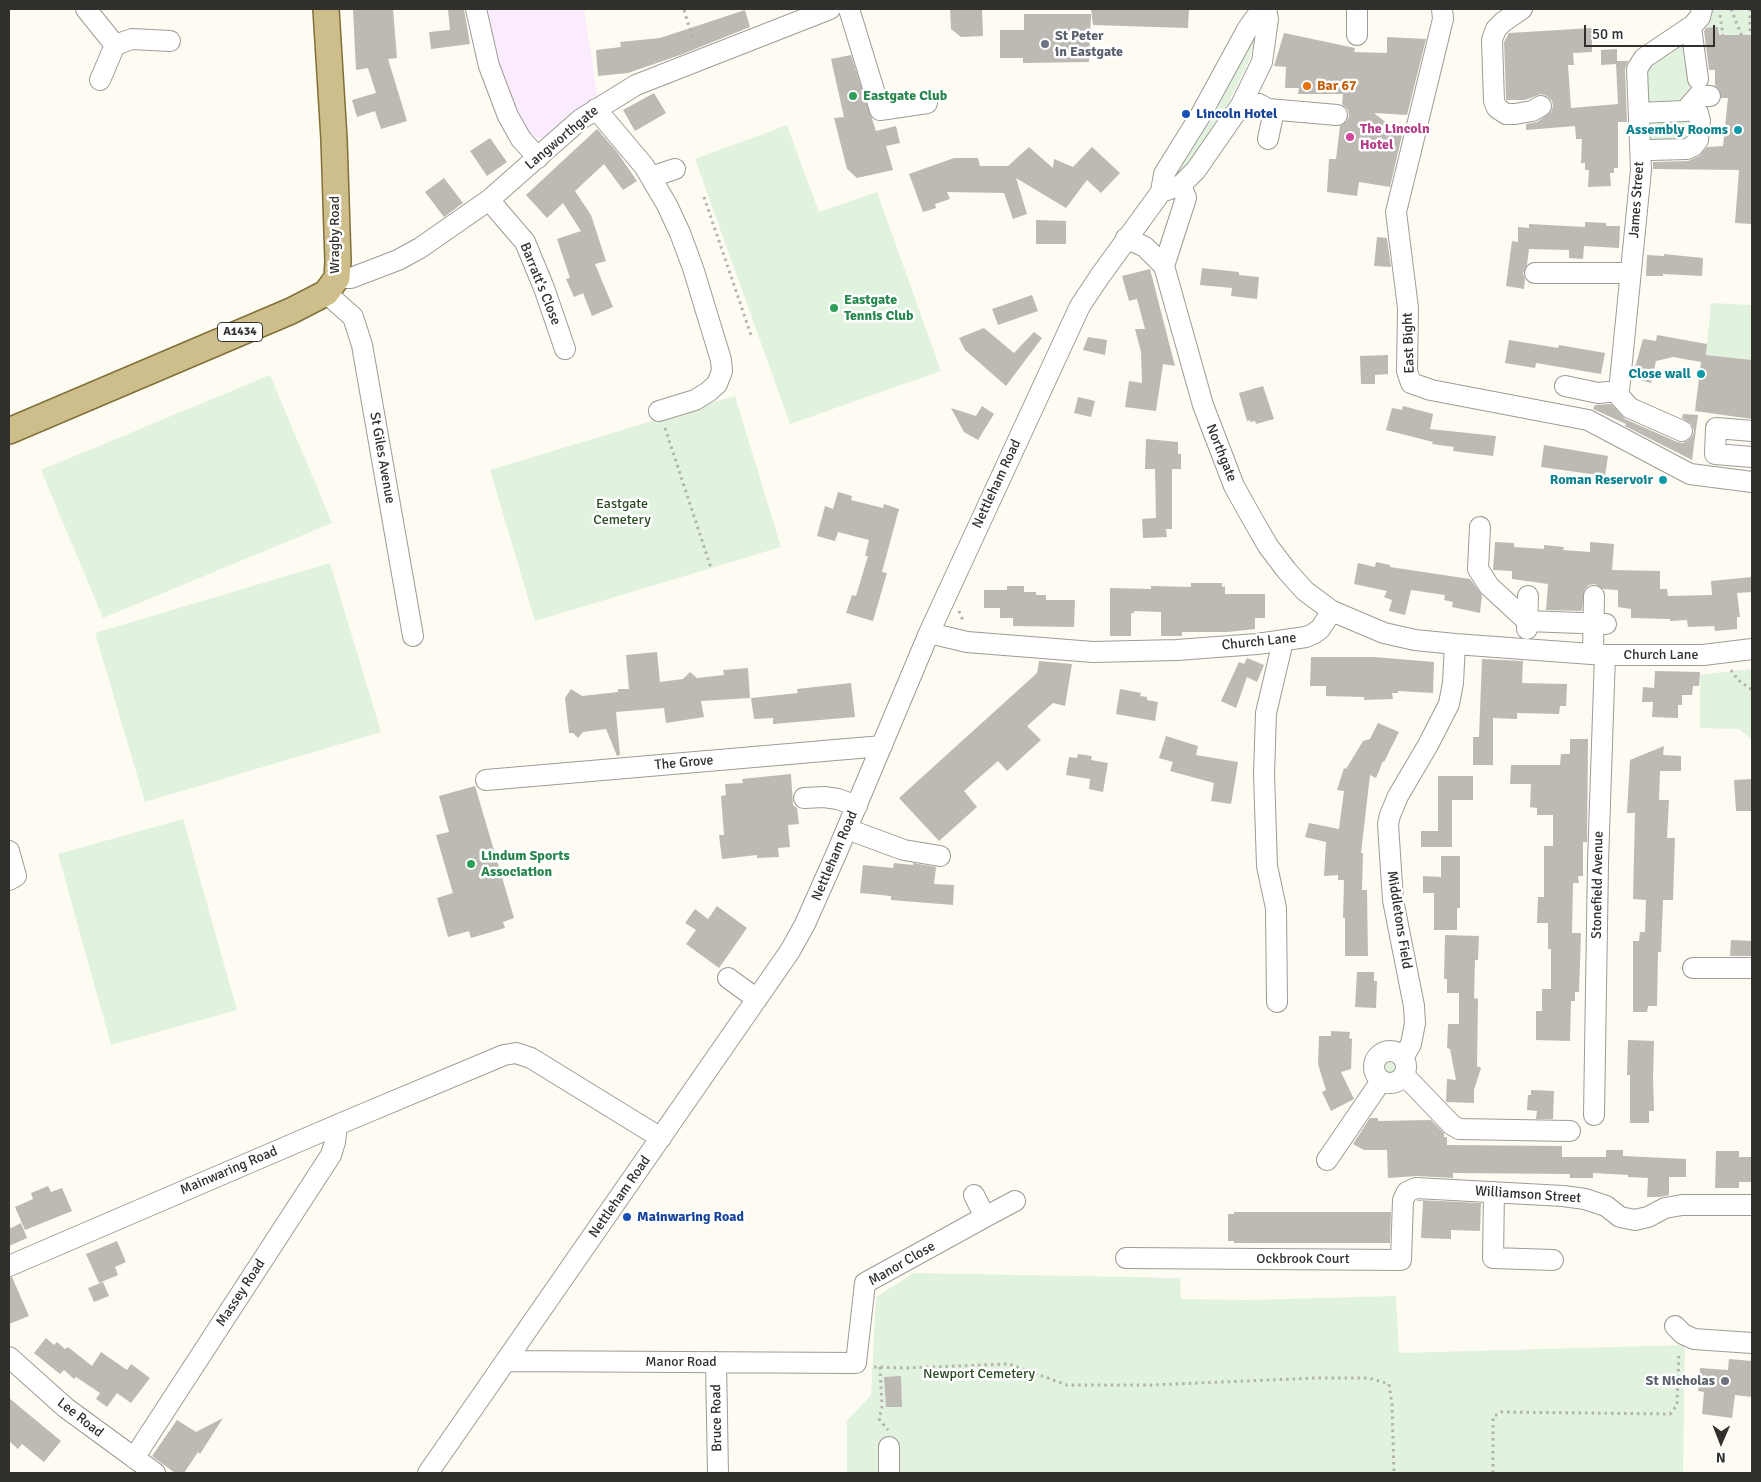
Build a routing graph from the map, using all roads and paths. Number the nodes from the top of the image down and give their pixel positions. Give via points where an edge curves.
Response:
1 (86, 9) edge
2 (326, 9) edge
3 (476, 9) edge
4 (830, 9) edge
5 (849, 9) edge
6 (1262, 9) edge
7 (1266, 9) edge
8 (1357, 9) edge
9 (1442, 9) edge
10 (1522, 9) edge
11 (1702, 9) edge
12 (1719, 9) edge
13 (1731, 9) edge
14 (1750, 9) edge
15 (684, 10) dead end
16 (1691, 27) junction
17 (1750, 33) dead end
18 (1723, 34) dead end
19 (1357, 35) dead end
20 (1743, 39) dead end
21 (170, 40) dead end
22 (115, 45) junction
23 (699, 60) junction
24 (1698, 79) dead end
25 (100, 80) dead end
26 (1710, 96) dead end
27 (1246, 97) junction
28 (927, 103) dead end
29 (1541, 106) dead end
30 (596, 109) junction
31 (1268, 109) junction
32 (1685, 111) junction
33 (1639, 113) junction
34 (1336, 115) dead end
35 (1268, 139) dead end
36 (1651, 150) dead end
37 (538, 158) junction
38 (675, 169) dead end
39 (651, 177) junction
40 (1181, 185) junction
41 (1161, 192) junction
42 (704, 196) dead end
43 (489, 200) junction
44 (1126, 238) junction
45 (1164, 266) junction
46 (1535, 273) dead end
47 (1630, 273) junction
48 (332, 286) junction
49 (751, 335) dead end
50 (565, 349) dead end
51 (1565, 386) dead end
52 (1619, 391) junction
53 (660, 411) joint
54 (1682, 431) dead end
55 (1752, 431) edge
56 (9, 432) edge
57 (1752, 457) edge
58 (1752, 482) edge
59 (1480, 527) dead end
60 (711, 568) dead end
61 (1528, 596) dead end
62 (1594, 596) dead end
63 (959, 604) dead end
64 (1332, 611) junction
65 (1527, 620) junction
66 (1600, 624) junction
67 (971, 629) dead end
68 (929, 633) junction
69 (413, 636) dead end
70 (1283, 641) junction
71 (1455, 644) junction
72 (1752, 649) edge
73 (1527, 650) junction
74 (1727, 653) junction
75 (1599, 654) junction
76 (1752, 690) edge
77 (882, 746) junction
78 (486, 780) dead end
79 (804, 798) dead end
80 (856, 806) junction
81 (847, 829) junction
82 (9, 851) edge
83 (940, 856) dead end
84 (9, 880) edge
85 (1693, 968) dead end
86 (1752, 968) edge
87 (728, 978) dead end
88 (757, 999) junction
89 (1277, 1002) dead end
90 (1403, 1067) junction
91 (1381, 1081) junction
92 (1594, 1115) dead end
93 (337, 1125) junction
94 (1570, 1131) dead end
95 (661, 1138) junction
96 (1327, 1160) dead end
97 (1416, 1188) joint
98 (1494, 1192) junction
99 (974, 1195) dead end
100 (1015, 1201) dead end
101 (1752, 1205) edge
102 (985, 1218) junction
103 (1126, 1258) dead end
104 (1553, 1260) dead end
105 (9, 1266) edge
106 (1676, 1326) dead end
107 (1752, 1343) edge
108 (1688, 1352) dead end
109 (9, 1357) edge
110 (506, 1361) junction
111 (716, 1362) junction
112 (856, 1363) junction
113 (880, 1367) junction
114 (888, 1447) joint
115 (134, 1458) junction
116 (155, 1473) edge
117 (428, 1473) edge
118 (718, 1473) edge
119 (889, 1473) edge
120 (1394, 1473) edge
121 (1493, 1473) edge

1 - 22 street
2 - 48 main road, Wragby Road via 338,252
3 - 37 street via 489,66 508,116 521,139
4 - 23 street, Langworthgate
5 - 28 street via 880,110
6 - 41 street via 1164,174
7 - 27 street via 1268,19 1262,62
8 - 19 street
9 - 58 street, East Bight via 1443,19 1396,212 1408,308 1407,371 1411,383 1431,390 1588,420 1690,474
10 - 29 street via 1496,29 1492,40 1494,101 1497,108 1506,114 1532,111
11 - 16 street, James Street
12 - 18 path
13 - 20 path
14 - 17 path
15 - 23 path
16 - 24 street
16 - 33 street, James Street via 1639,64 1636,79
21 - 22 street via 132,39
22 - 25 street
23 - 30 street, Langworthgate via 636,85
26 - 32 street via 1698,96
27 - 31 street
27 - 40 street via 1196,170
30 - 37 street, Langworthgate
30 - 39 street
31 - 34 street
31 - 35 street via 1273,115
32 - 33 street
32 - 36 street via 1695,110 1700,120 1698,140 1693,146
33 - 47 street, James Street via 1641,170
37 - 43 street, Langworthgate
38 - 39 street
39 - 53 street via 680,233 722,371 717,384 695,400
40 - 41 street
40 - 45 street via 1186,198
41 - 44 street, Nettleham Road
42 - 49 path
43 - 48 street, Langworthgate via 420,248
43 - 50 street, Barratt's Close via 524,242
44 - 45 street, Northgate via 1145,247
44 - 68 street, Nettleham Road via 1080,306
45 - 64 street, Northgate via 1202,405 1234,486 1268,546 1287,571 1305,591
46 - 47 street
47 - 52 street, James Street via 1627,369
48 - 56 main road, Wragby Road / A1434 via 291,311
48 - 69 street, St Giles Avenue via 353,317 362,345
51 - 52 street via 1598,393
52 - 54 street via 1630,408
53 - 60 path
55 - 57 street via 1716,428 1716,454
59 - 65 street via 1478,569 1489,586
61 - 65 street
62 - 66 street, Stonefield Avenue
63 - 67 path via 962,618
64 - 70 street, Church Lane via 1313,634
64 - 71 street, Church Lane via 1384,633
65 - 66 street
65 - 73 street
66 - 75 street, Stonefield Avenue
68 - 70 street, Church Lane via 967,642 1093,652 1177,650
68 - 77 street, Nettleham Road
70 - 89 street via 1266,713 1264,774 1266,866 1276,908
71 - 73 street, Church Lane
71 - 90 street, Middletons Field via 1454,683 1449,704 1398,796 1388,824 1393,900 1414,1006 1415,1023
72 - 74 street, Church Lane
73 - 75 street, Church Lane
74 - 75 street, Church Lane
74 - 76 path via 1733,674
75 - 92 street, Stonefield Avenue
77 - 78 street, The Grove
77 - 80 street, Nettleham Road
79 - 80 street via 838,799
80 - 81 street, Nettleham Road
81 - 83 street via 904,850
81 - 88 street, Nettleham Road via 805,924
82 - 84 street via 16,876
85 - 86 street
87 - 88 street
88 - 95 street, Nettleham Road
90 - 91 street via 1400,1080 1391,1083
90 - 91 street via 1395,1052 1381,1054 1374,1068
90 - 94 street via 1452,1125 1459,1128
91 - 96 street
93 - 95 street, Mainwaring Road via 504,1055 516,1053 531,1058
93 - 105 street, Mainwaring Road
93 - 115 street, Massey Road via 331,1155
95 - 110 street, Nettleham Road
97 - 98 street, Williamson Street
97 - 103 street, Ockbrook Court via 1407,1192 1403,1200 1401,1260
98 - 101 street, Williamson Street via 1585,1199 1606,1206 1620,1217 1635,1220 1682,1205
98 - 104 street via 1493,1258
99 - 102 street
100 - 102 street
102 - 112 street, Manor Close via 864,1283
106 - 107 street via 1694,1339
108 - 121 path via 1678,1352 1677,1405 1670,1414 1501,1412 1493,1417
109 - 115 street, Lee Road via 66,1408
110 - 111 street, Manor Road
110 - 117 street, Nettleham Road
111 - 112 street, Manor Road
111 - 118 street, Bruce Road
112 - 113 path
113 - 114 path via 882,1407 879,1418 888,1430
113 - 120 path via 1009,1364 1067,1385 1369,1378 1389,1384
114 - 119 street
115 - 116 street, Lee Road

